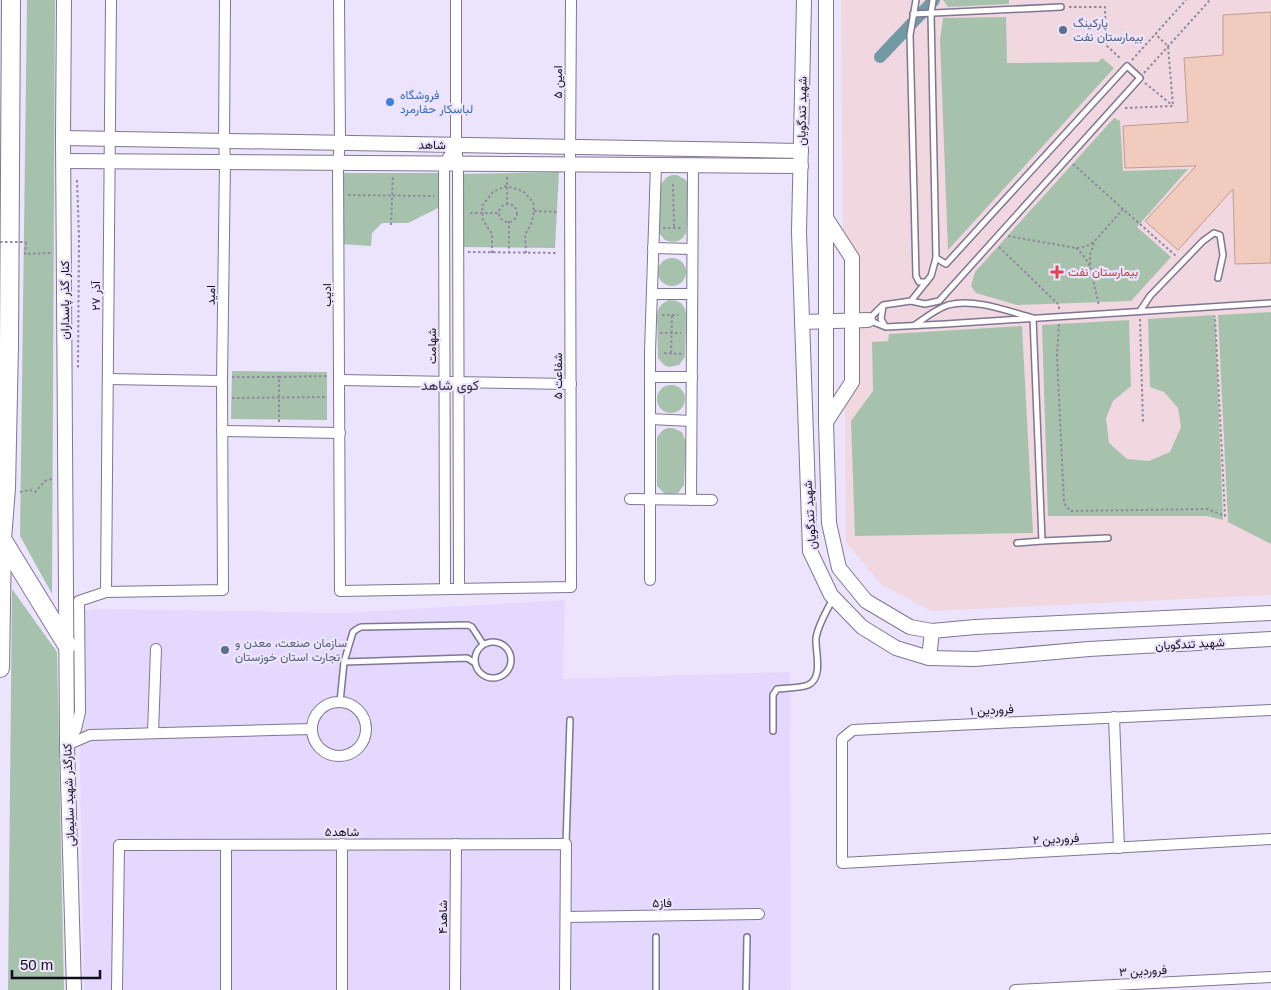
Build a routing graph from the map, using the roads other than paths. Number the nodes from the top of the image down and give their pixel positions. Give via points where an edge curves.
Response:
1 (11, 0) edge
2 (64, 0) edge
3 (111, 0) edge
4 (225, 0) edge
5 (339, 0) edge
6 (456, 0) edge
7 (571, 0) edge
8 (804, 0) edge
9 (826, 0) edge
10 (916, 0) edge
11 (933, 0) edge
12 (1061, 7) road end
13 (930, 13) junction
14 (914, 14) junction
15 (63, 138) junction
16 (110, 138) junction
17 (224, 141) junction
18 (340, 143) junction
19 (456, 145) junction
20 (570, 148) junction
21 (801, 152) junction
22 (64, 161) junction
23 (110, 161) junction
24 (225, 162) junction
25 (338, 163) junction
26 (444, 164) junction
27 (458, 164) junction
28 (570, 165) junction
29 (656, 165) junction
30 (693, 166) junction
31 (801, 166) junction
32 (826, 218) junction
33 (653, 248) junction
34 (692, 249) junction
35 (936, 258) junction
36 (1218, 278) dead end
37 (926, 282) junction
38 (652, 294) junction
39 (692, 294) junction
40 (911, 301) junction
41 (1271, 303) edge
42 (883, 305) junction
43 (1140, 311) junction
44 (1033, 318) junction
45 (868, 320) junction
46 (852, 321) junction
47 (802, 322) junction
48 (826, 322) junction
49 (914, 326) junction
50 (886, 327) junction
51 (650, 377) junction
52 (692, 377) junction
53 (339, 378) junction
54 (108, 379) junction
55 (226, 379) junction
56 (458, 381) junction
57 (444, 382) junction
58 (571, 384) junction
59 (650, 420) junction
60 (691, 421) junction
61 (826, 422) junction
62 (222, 431) junction
63 (340, 433) junction
64 (630, 499) dead end
65 (650, 500) junction
66 (691, 500) junction
67 (712, 500) dead end
68 (829, 523) junction
69 (809, 525) junction
70 (1108, 538) dead end
71 (2, 539) junction
72 (1042, 541) junction
73 (1017, 543) dead end
74 (650, 580) dead end
75 (445, 589) junction
76 (459, 589) junction
77 (106, 592) junction
78 (834, 599) junction
79 (66, 600) joint
80 (1271, 614) edge
81 (932, 631) junction
82 (1271, 640) edge
83 (483, 644) junction
84 (67, 645) junction
85 (156, 649) dead end
86 (929, 658) junction
87 (344, 662) junction
88 (475, 663) junction
89 (0, 668) edge
90 (340, 702) junction
91 (1271, 710) edge
92 (1114, 717) junction
93 (570, 720) dead end
94 (311, 729) junction
95 (773, 731) dead end
96 (153, 733) junction
97 (67, 745) junction
98 (1271, 839) edge
99 (226, 844) junction
100 (342, 844) junction
101 (456, 844) junction
102 (566, 844) junction
103 (1119, 848) junction
104 (842, 863) joint
105 (759, 914) dead end
106 (566, 917) junction
107 (656, 937) dead end
108 (747, 937) dead end
109 (1271, 977) edge
110 (74, 990) edge
111 (117, 990) edge
112 (226, 990) edge
113 (342, 990) edge
114 (455, 990) edge
115 (565, 990) edge
116 (656, 990) edge
117 (746, 990) edge
118 (1015, 990) edge

1 - 71 highway via 9,335
2 - 15 main road, کنار گذر پاسداران
3 - 16 street, آذر ۲۷
4 - 17 street, امید
5 - 18 street, ادیب
6 - 19 street
7 - 20 street, امین ۵
8 - 21 main road, شهید تندگویان
9 - 32 main road, شهید تندگویان
10 - 14 lane
11 - 13 lane
12 - 13 lane
13 - 14 lane
13 - 35 lane
14 - 37 lane via 910,35 916,276 919,282
15 - 16 main road, شاهد
15 - 22 main road, کنار گذر پاسداران
16 - 17 main road, شاهد
16 - 23 street, آذر ۲۷
17 - 18 main road, شاهد
17 - 24 street, امید
18 - 19 main road, شاهد
18 - 25 street, ادیب
19 - 20 main road, شاهد
19 - 26 street
19 - 27 street
20 - 21 main road, شاهد
20 - 28 street, امین ۵
21 - 31 main road, شهید تندگویان
22 - 23 main road, شاهد
22 - 79 main road, کنار گذر پاسداران
23 - 24 main road, شاهد
23 - 54 street, آذر ۲۷
24 - 25 main road, شاهد
24 - 55 street, امید
25 - 26 main road, شاهد
25 - 53 street, ادیب
26 - 27 main road, شاهد
26 - 57 street, شهامت
27 - 28 main road, شاهد
27 - 56 street
28 - 29 main road, شاهد
28 - 58 street, شفاعت ۵
29 - 30 main road, شاهد
29 - 33 street
30 - 31 main road, شاهد
30 - 34 street
31 - 47 main road, شهید تندگویان
32 - 46 main road via 852,258
32 - 48 main road, شهید تندگویان
33 - 34 street
33 - 38 street
34 - 39 street
35 - 37 lane
35 - 40 lane via 946,264 1127,66 1140,78 939,301 925,304
36 - 43 lane via 1223,255 1220,235 1214,233 1150,296
37 - 40 lane
38 - 39 street
38 - 51 street
39 - 52 street
40 - 42 lane
41 - 43 lane
42 - 45 lane
42 - 50 lane via 881,319
43 - 44 lane
44 - 49 lane
44 - 49 lane via 975,303 949,305
44 - 72 lane
45 - 46 main road
45 - 50 lane
46 - 48 main road
46 - 61 main road via 852,382
47 - 48 main road
47 - 69 main road, شهید تندگویان
48 - 61 main road, شهید تندگویان
49 - 50 lane
51 - 52 street
51 - 59 street
52 - 60 street
53 - 57 street
53 - 63 street, ادیب
54 - 55 street
54 - 77 street, آذر ۲۷
55 - 62 street, امید via 222,398
56 - 57 street
56 - 58 street
56 - 76 street
57 - 75 street, شهامت
58 - 76 street, شفاعت ۵ via 571,587
59 - 60 street
59 - 65 street
60 - 66 street
61 - 68 main road, شهید تندگویان
62 - 63 street
62 - 77 street, امید via 223,590
63 - 75 street, ادیب via 340,591
64 - 65 street
65 - 66 street
65 - 74 street
66 - 67 street
68 - 69 main road
68 - 81 main road, شهید تندگویان via 839,568 866,600 910,627
69 - 78 main road, شهید تندگویان via 810,550
70 - 72 lane
71 - 84 highway
71 - 89 highway
72 - 73 lane
75 - 76 street
77 - 97 street via 79,601 80,712 76,729
78 - 86 main road, شهید تندگویان via 862,627 882,640
78 - 95 lane via 816,637 818,672 808,685 777,689 773,695
79 - 84 main road, کنارگذر شهید سلیمانی
80 - 81 main road, شهید تندگویان
81 - 86 main road
82 - 86 main road, شهید تندگویان via 1088,649 975,659
83 - 87 lane via 468,624 361,627 353,632
83 - 88 lane via 476,652
83 - 88 lane via 493,641 503,644 511,652 508,672 499,678 488,678 479,673
84 - 97 main road, کنارگذر شهید سلیمانی
85 - 96 street
87 - 88 lane via 467,658
87 - 90 lane
90 - 94 street via 325,705 314,717
90 - 94 street via 355,706 365,719 366,734 359,748 346,756 330,756 317,746
91 - 92 street, فروردین ۱
92 - 103 street
92 - 104 street, فروردین ۱ via 854,730 842,739
93 - 102 lane
94 - 96 street
96 - 97 street via 90,735
97 - 110 main road, کنارگذر شهید سلیمانی
98 - 103 street, فروردین ۲
99 - 100 street, شاهد۵
99 - 111 street, شاهد۵ via 119,845
99 - 112 street
100 - 101 street, شاهد۵
100 - 113 street
101 - 102 street, شاهد۵
101 - 114 street, شاهد۴
102 - 106 street
103 - 104 street, فروردین ۲
105 - 106 street, فاز۵
106 - 115 street
107 - 116 lane
108 - 117 lane
109 - 118 street, فروردین ۳

